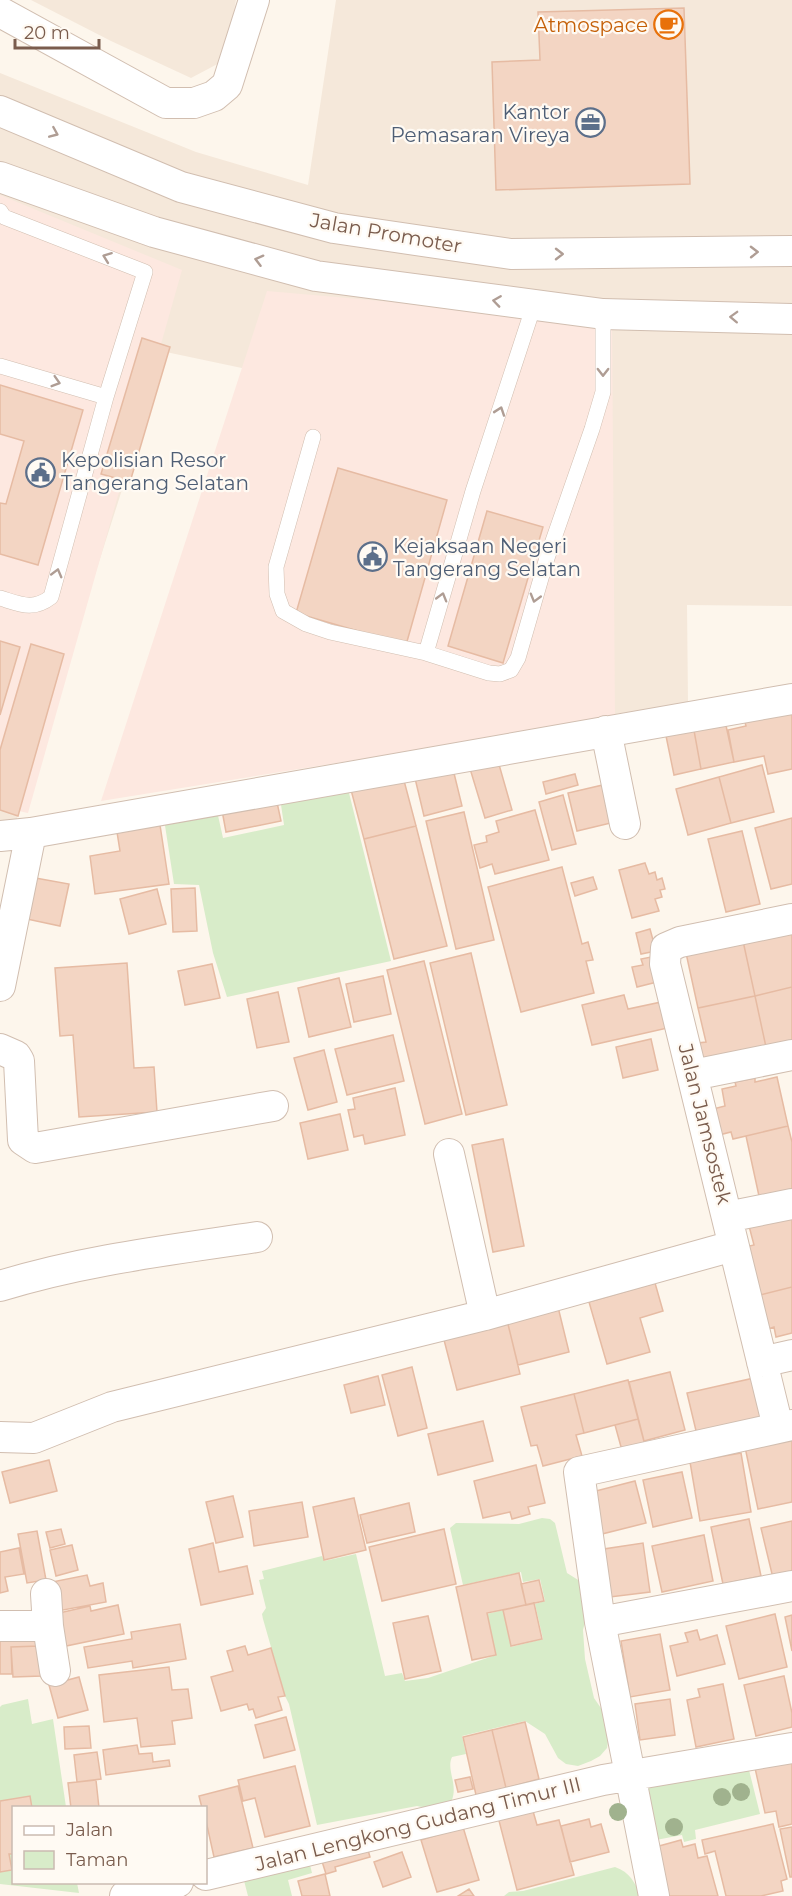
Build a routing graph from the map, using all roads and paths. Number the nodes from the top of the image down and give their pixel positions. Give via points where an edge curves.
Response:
1 (254, 0) edge
2 (0, 12) edge
3 (0, 111) edge
4 (0, 177) edge
5 (0, 211) edge
6 (792, 251) edge
7 (534, 305) junction
8 (603, 314) junction
9 (792, 319) edge
10 (0, 366) edge
11 (106, 397) junction
12 (313, 437) dead end
13 (0, 598) edge
14 (426, 653) junction
15 (792, 699) edge
16 (606, 731) junction
17 (626, 824) dead end
18 (31, 833) junction
19 (0, 836) edge
20 (792, 918) edge
21 (0, 986) edge
22 (0, 1049) edge
23 (792, 1055) edge
24 (693, 1075) junction
25 (273, 1106) dead end
26 (449, 1154) dead end
27 (792, 1204) edge
28 (727, 1217) junction
29 (257, 1237) dead end
30 (733, 1246) junction
31 (0, 1286) edge
32 (485, 1315) junction
33 (792, 1355) edge
34 (762, 1362) junction
35 (785, 1426) edge
36 (0, 1437) edge
37 (792, 1586) edge
38 (46, 1594) dead end
39 (600, 1622) junction
40 (0, 1626) edge
41 (48, 1626) junction
42 (55, 1671) dead end
43 (792, 1748) edge
44 (630, 1774) junction
45 (215, 1881) edge
46 (170, 1884) edge
47 (125, 1896) edge
48 (654, 1896) edge

1 - 2 street via 227,85 214,96 194,103 166,103
3 -> 6 street, Jalan Promoter via 181,187 334,228 511,254
7 -> 4 street via 316,276 154,231
11 -> 5 lane via 145,272 4,217
7 - 8 street
14 -> 7 lane via 473,491
9 -> 8 street
8 -> 14 lane via 603,392 518,658 511,670 501,674
10 -> 11 lane
13 -> 11 lane via 40,605 51,597
12 - 14 lane via 276,567 277,594 283,611 330,632
15 - 16 street
16 - 17 street
16 - 18 street
18 - 19 street
18 - 21 street
20 - 24 street, Jalan Jamsostek via 666,948 665,964
22 - 25 street via 19,1061 23,1140 35,1148
23 - 24 street
24 - 28 street, Jalan Jamsostek
26 - 32 street
27 - 28 street
28 - 30 street, Jalan Jamsostek
29 - 31 street via 117,1258
30 - 32 street
30 - 34 street, Jalan Jamsostek
32 - 36 street via 112,1407 34,1438
33 - 34 street
34 - 35 street, Jalan Jamsostek
35 - 39 street via 579,1472
37 - 39 street
38 - 41 street
39 - 44 street
40 - 41 street
41 - 42 street
43 - 44 street, Jalan Lengkong Gudang Timur III
44 - 45 street, Jalan Lengkong Gudang Timur III
44 - 48 street
46 - 47 street

